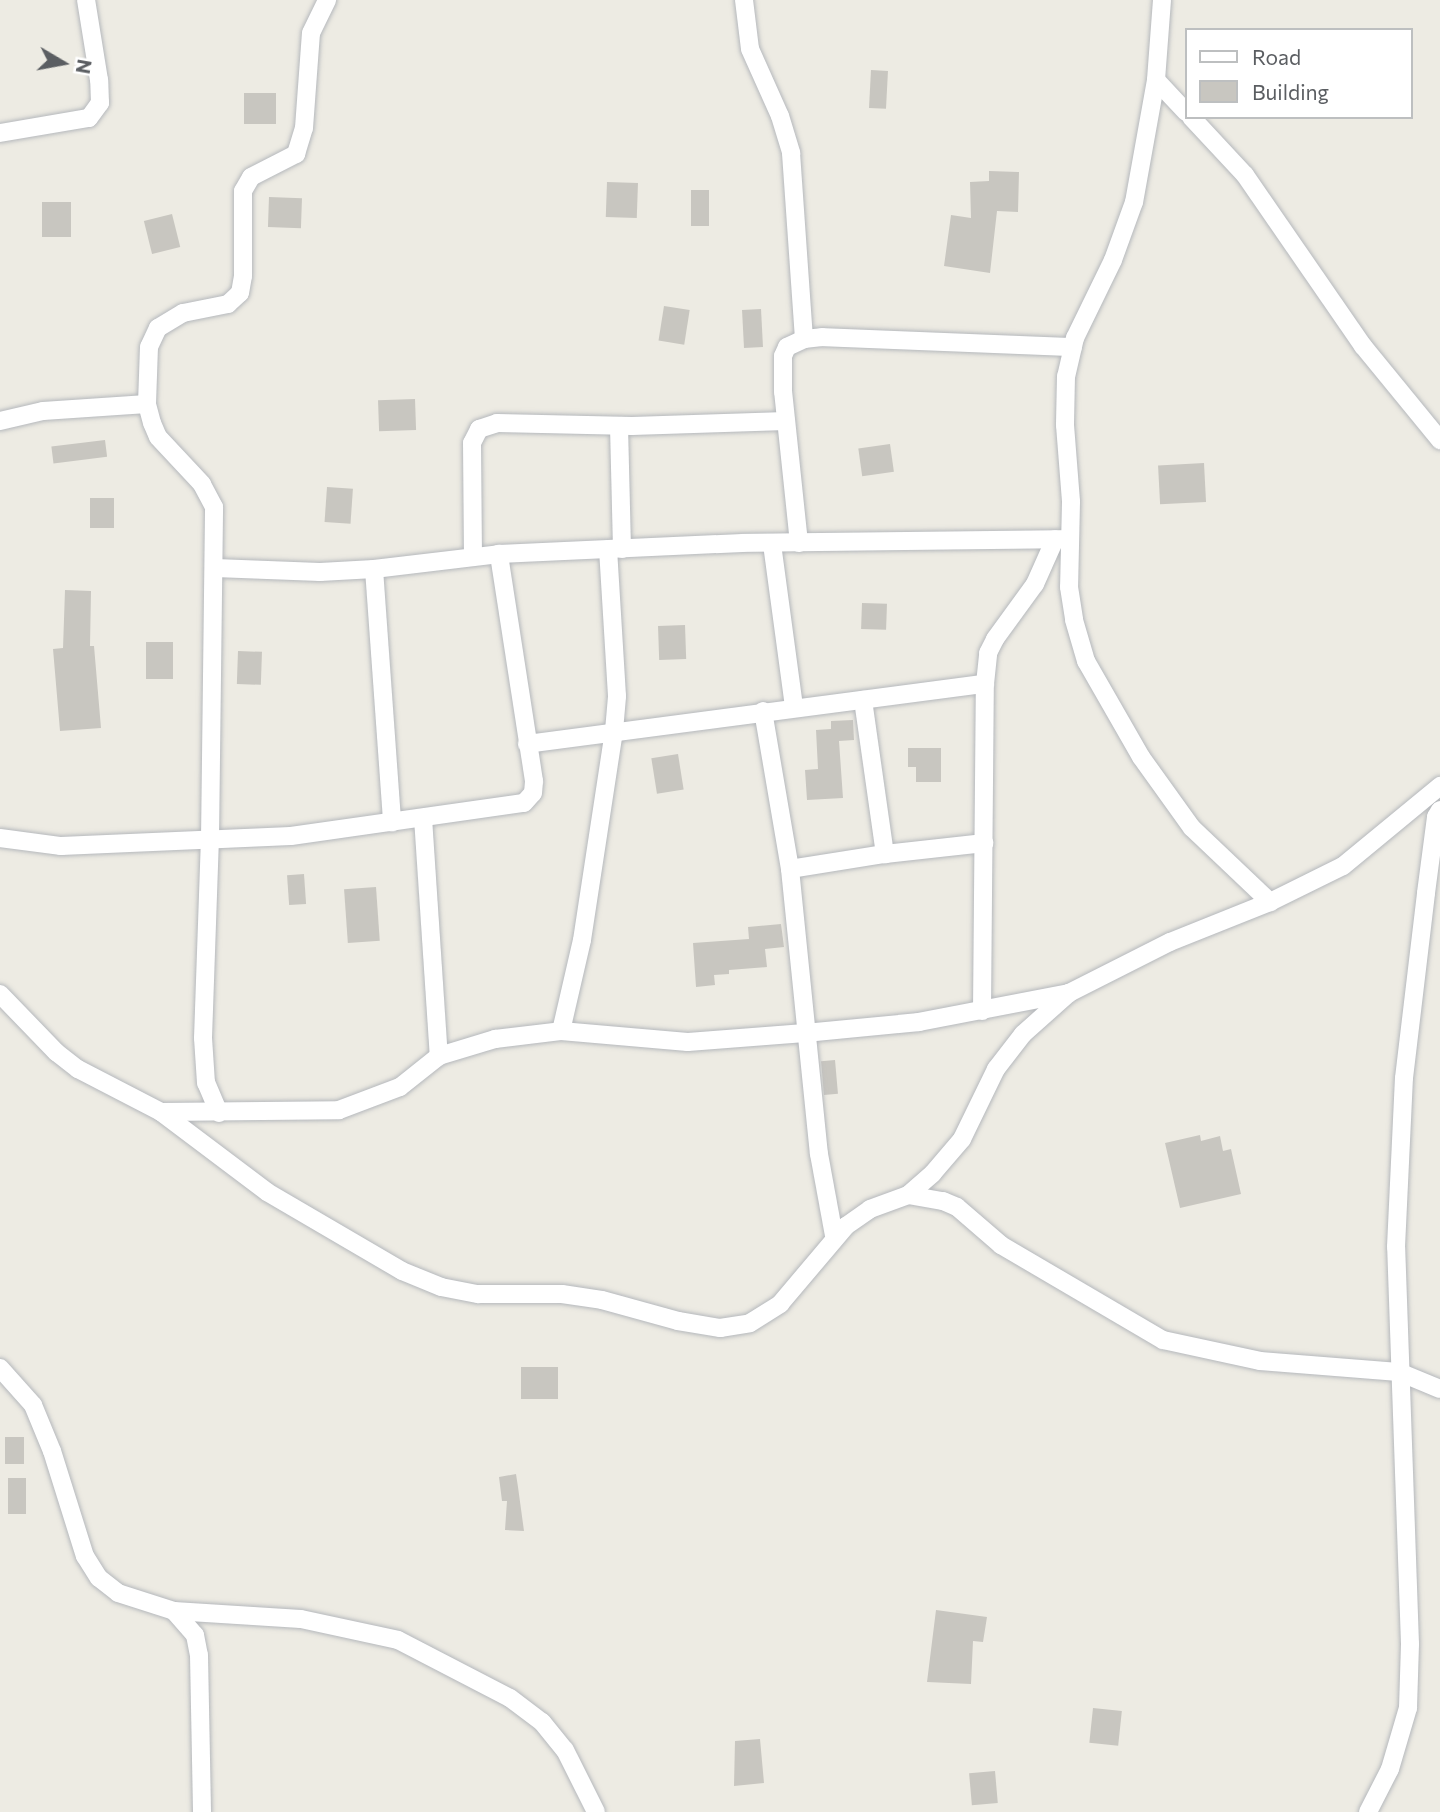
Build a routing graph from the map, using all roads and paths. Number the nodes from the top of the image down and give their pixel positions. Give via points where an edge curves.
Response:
1 (86, 0) edge
2 (327, 0) edge
3 (744, 0) edge
4 (1162, 0) edge
5 (1156, 80) junction
6 (1184, 110) edge
7 (1193, 119) edge
8 (0, 133) edge
9 (804, 340) junction
10 (1073, 347) junction
11 (147, 404) junction
12 (0, 421) edge
13 (786, 421) junction
14 (619, 426) junction
15 (1440, 439) edge
16 (1062, 539) junction
17 (799, 543) junction
18 (772, 544) junction
19 (615, 549) junction
20 (499, 554) junction
21 (473, 557) junction
22 (215, 568) junction
23 (374, 569) junction
24 (985, 684) junction
25 (863, 700) junction
26 (794, 707) junction
27 (763, 711) junction
28 (614, 732) junction
29 (527, 744) junction
30 (1440, 786) edge
31 (1440, 810) edge
32 (424, 818) junction
33 (392, 822) junction
34 (0, 838) edge
35 (211, 840) junction
36 (984, 843) junction
37 (885, 854) junction
38 (790, 869) junction
39 (1270, 902) junction
40 (1069, 993) junction
41 (0, 994) edge
42 (982, 1010) junction
43 (561, 1031) junction
44 (805, 1033) junction
45 (439, 1056) junction
46 (161, 1112) junction
47 (219, 1113) junction
48 (908, 1195) junction
49 (834, 1236) junction
50 (1, 1365) edge
51 (1399, 1372) junction
52 (1440, 1389) edge
53 (174, 1611) junction
54 (202, 1812) edge
55 (596, 1812) edge
56 (1368, 1812) edge

1 - 8 street via 100,103 89,118
2 - 11 street via 311,33 304,128 296,154 251,177 243,191 240,293 228,304 183,313 158,328 149,347
3 - 9 street via 750,49 791,153
4 - 5 street
5 - 6 street
5 - 10 street via 1134,202
7 - 15 street via 1245,174 1363,346
9 - 10 street via 891,338
9 - 13 street via 788,347 783,356
10 - 16 street via 1066,376 1065,425 1071,502
11 - 12 street via 43,411
11 - 22 street via 158,437 202,484 214,506
13 - 14 street
13 - 17 street
14 - 19 street
14 - 21 street via 497,423 479,429 472,443
16 - 17 street
16 - 24 street via 995,639 988,653
16 - 39 street via 1074,620 1086,661 1141,757 1192,828
17 - 18 street
18 - 19 street
18 - 26 street
19 - 20 street
19 - 28 street
20 - 21 street
20 - 29 street
21 - 23 street
22 - 23 street
22 - 35 street
23 - 33 street
24 - 25 street
24 - 36 street
25 - 26 street
25 - 37 street
26 - 27 street
27 - 28 street
27 - 38 street
28 - 29 street
28 - 43 street via 582,940
29 - 32 street via 534,781 533,793 524,803
30 - 39 street via 1343,866
31 - 51 street via 1404,1077 1396,1247
32 - 33 street
32 - 45 street
33 - 35 street via 291,836
34 - 35 street via 61,846
35 - 47 street via 203,1038 206,1083
36 - 37 street
36 - 42 street
37 - 38 street
38 - 44 street
39 - 40 street via 1170,942
40 - 42 street
40 - 48 street via 1023,1034 996,1069 962,1139
41 - 46 street via 78,1069
42 - 44 street via 919,1022
43 - 44 street via 688,1042
43 - 45 street via 495,1039
44 - 49 street
45 - 47 street via 400,1087 340,1110
46 - 47 street
46 - 49 street via 267,1192 402,1271 441,1287 478,1294 562,1294 720,1328 750,1323 780,1304
48 - 49 street via 870,1209
48 - 51 street via 957,1206 1002,1245 1163,1340 1260,1361
50 - 53 street via 33,1405 85,1556 99,1578 118,1594
51 - 52 street
51 - 56 street via 1410,1644 1408,1708 1390,1769
53 - 54 street via 195,1635 199,1655
53 - 55 street via 301,1619 398,1640 440,1660 510,1698 541,1722 565,1750

